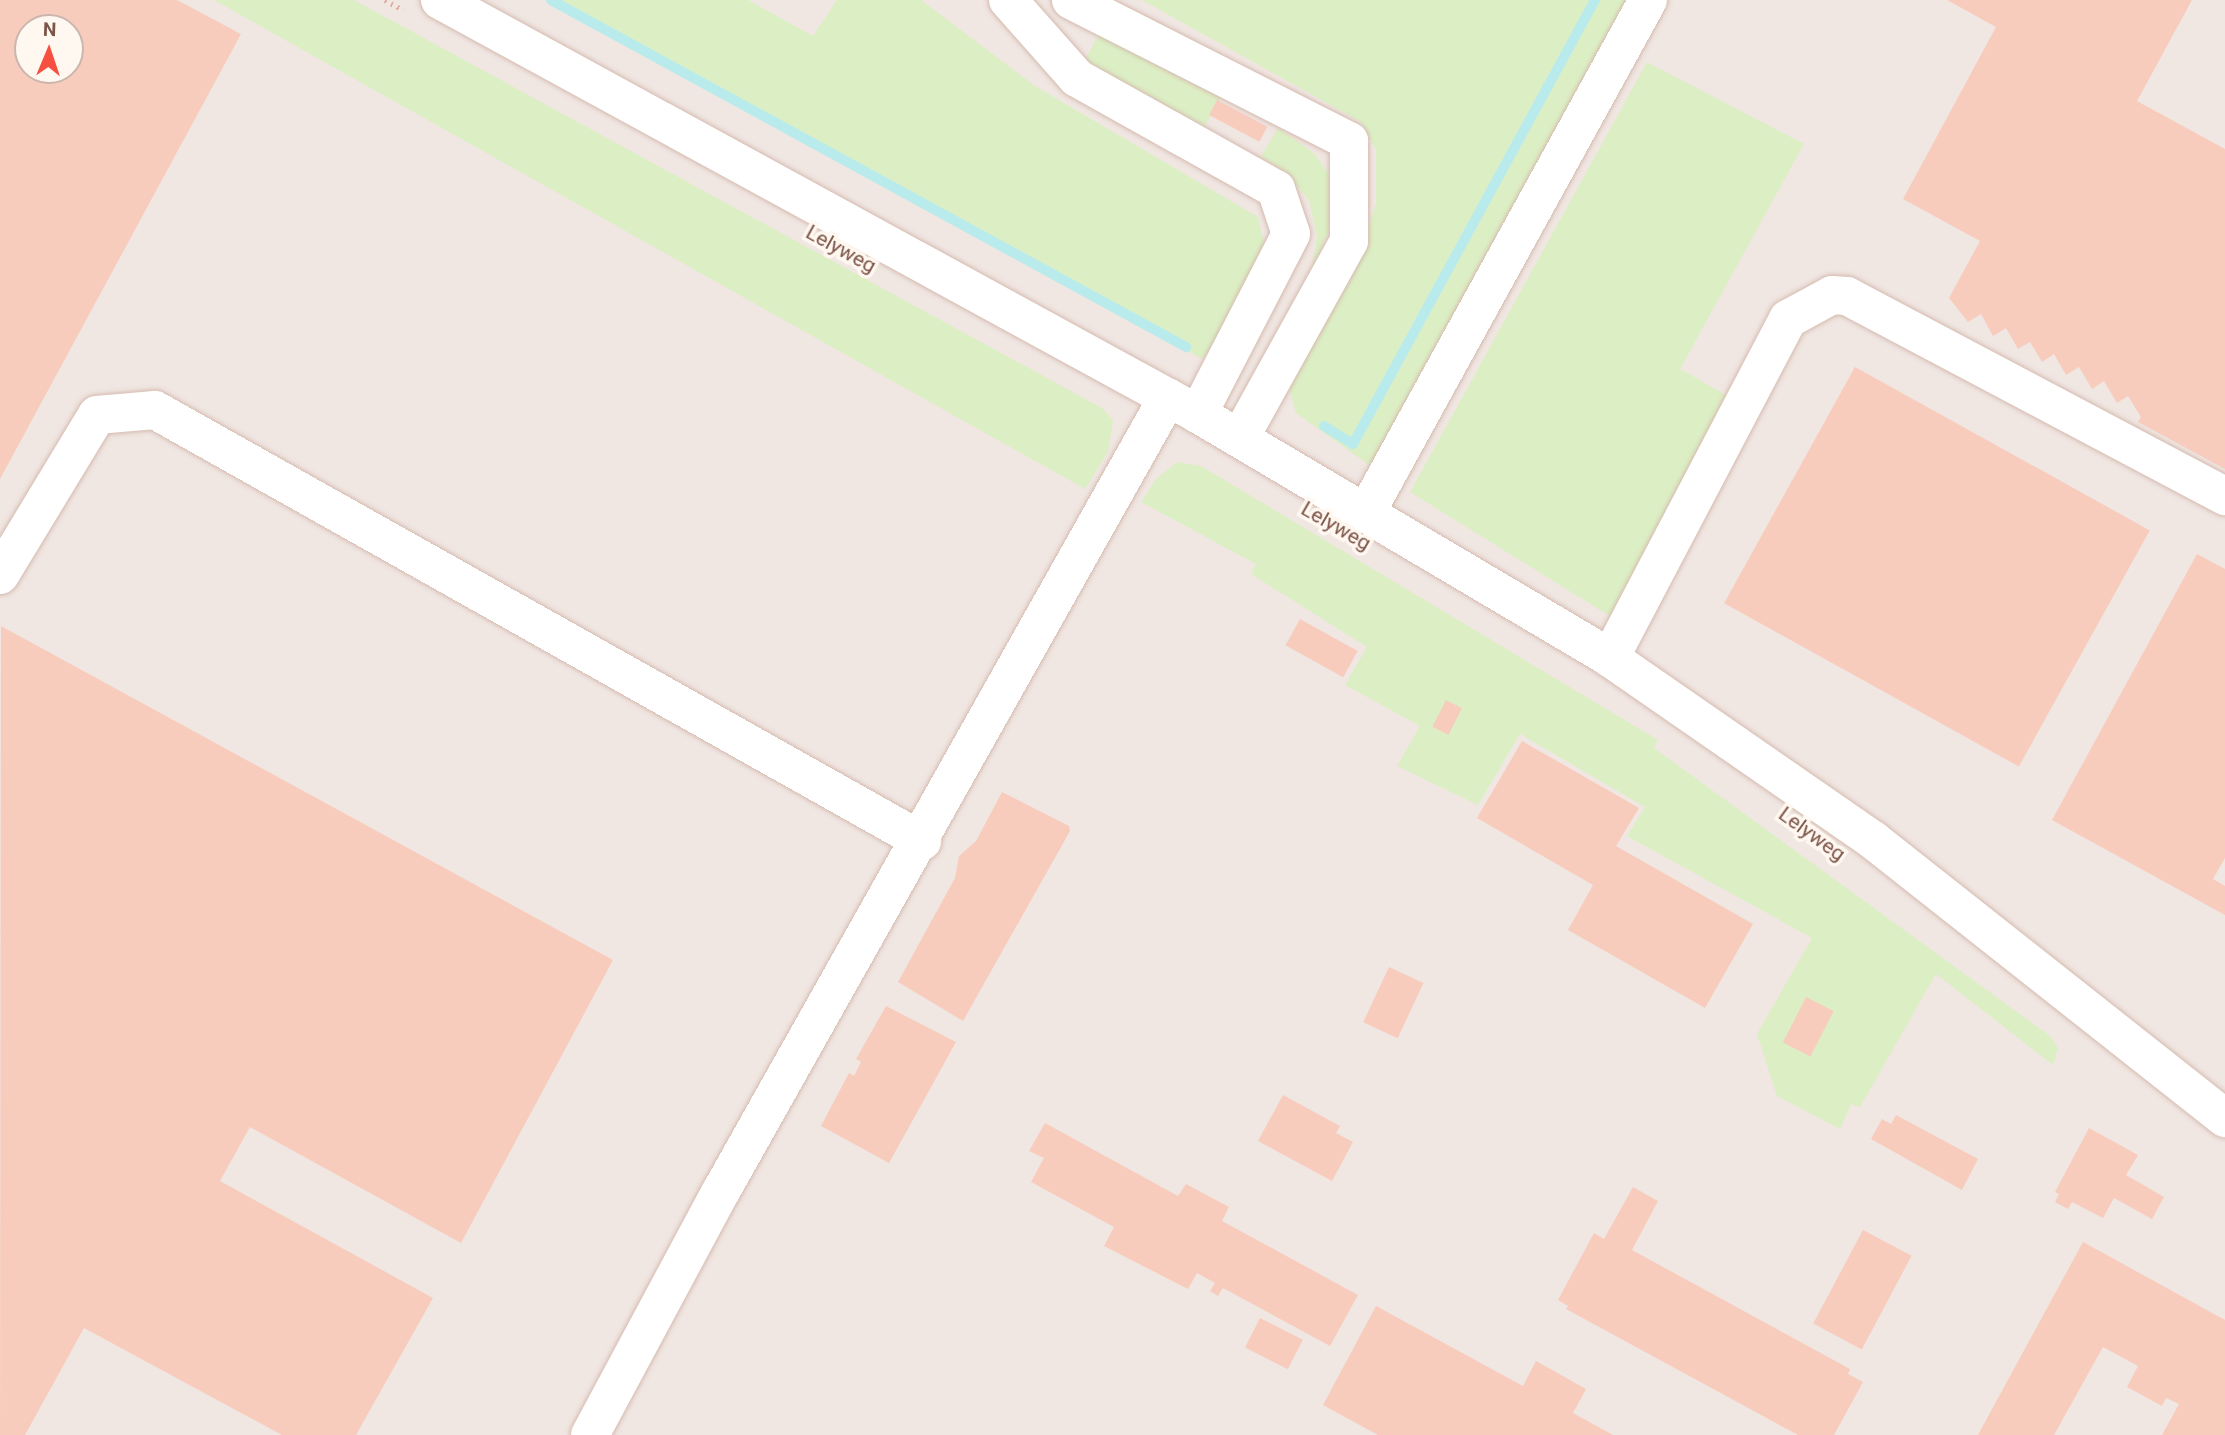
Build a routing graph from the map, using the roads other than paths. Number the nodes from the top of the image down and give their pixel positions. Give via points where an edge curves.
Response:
1 (1008, 0) edge
2 (1071, 0) edge
3 (1648, 0) edge
4 (425, 7) edge
5 (1183, 406) junction
6 (1240, 438) junction
7 (2225, 496) edge
8 (1367, 511) junction
9 (0, 575) edge
10 (1610, 658) junction
11 (922, 841) junction
12 (2225, 1118) edge
13 (590, 1435) edge

1 - 5 street via 1077,78 1276,189 1292,234
2 - 6 street via 1349,141 1349,241
3 - 8 street
4 - 5 street, Lelyweg
5 - 6 street, Lelyweg
5 - 11 street
6 - 8 street, Lelyweg
7 - 10 street via 1847,296 1832,295 1788,319
8 - 10 street, Lelyweg
9 - 11 street via 97,415 155,411
10 - 12 street, Lelyweg via 1873,840
11 - 13 street via 720,1193

